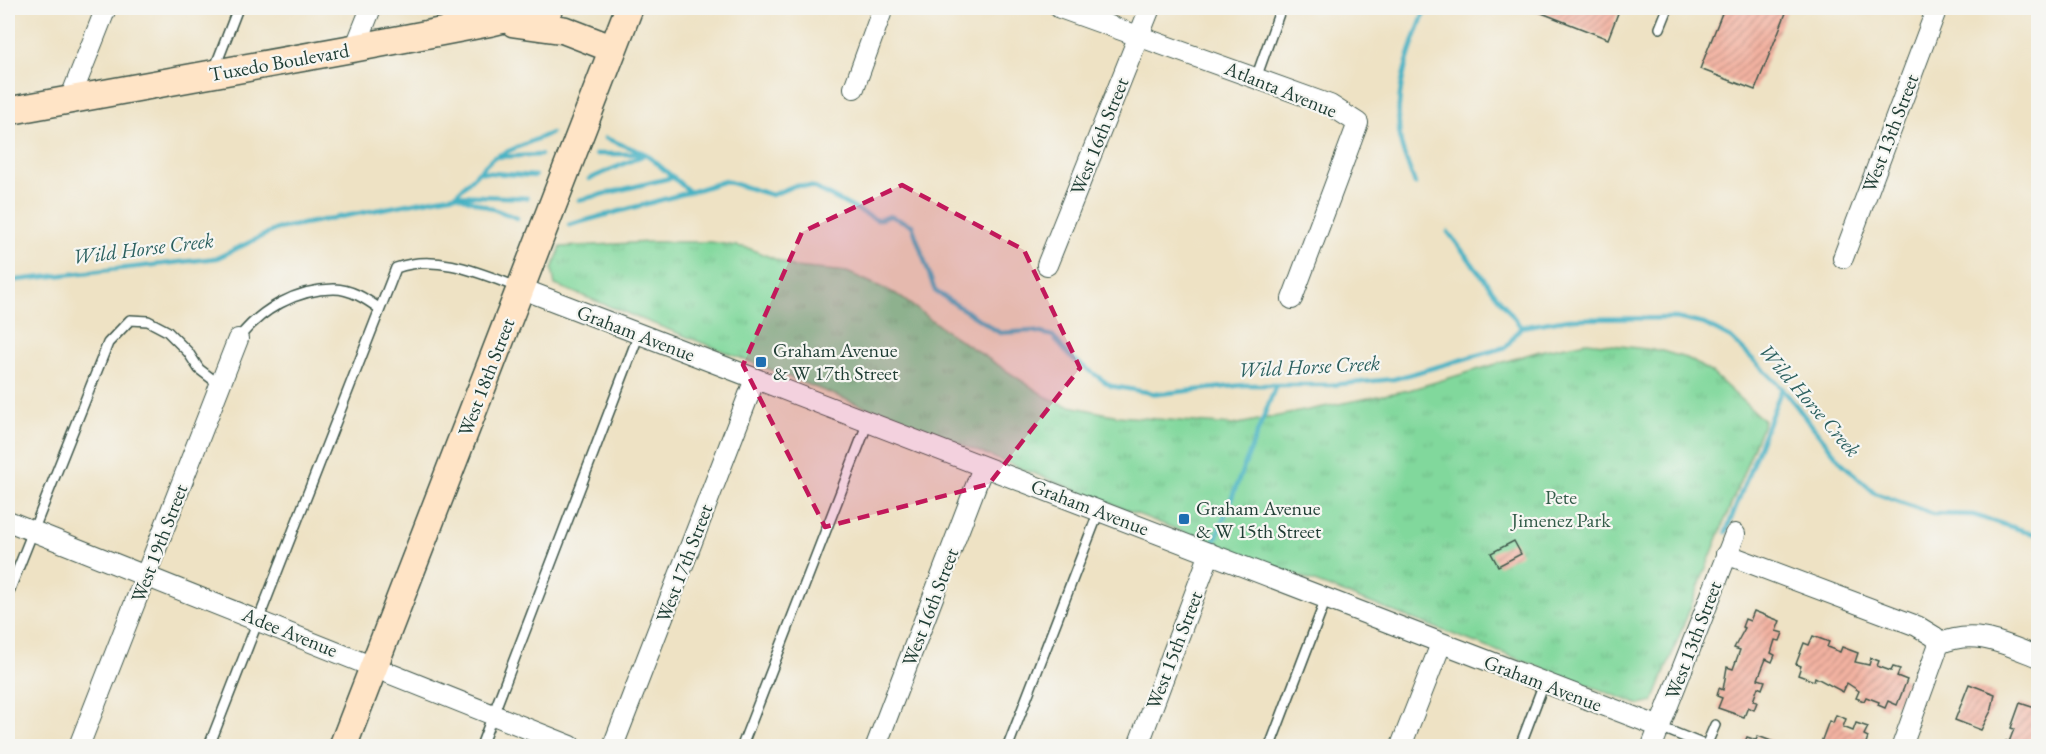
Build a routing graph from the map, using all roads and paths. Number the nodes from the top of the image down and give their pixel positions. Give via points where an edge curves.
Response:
1 (106, 8) edge
2 (238, 8) edge
3 (370, 8) edge
4 (549, 8) edge
5 (629, 8) edge
6 (883, 8) edge
7 (1060, 8) edge
8 (1150, 8) edge
9 (1281, 8) edge
10 (1668, 8) edge
11 (1937, 8) edge
12 (495, 15) edge
13 (1660, 28) dead end
14 (1140, 36) junction
15 (355, 48) junction
16 (613, 49) junction
17 (212, 74) junction
18 (1256, 78) junction
19 (854, 88) dead end
20 (70, 99) junction
21 (8, 111) edge
22 (1843, 258) dead end
23 (1047, 265) dead end
24 (520, 288) junction
25 (1292, 299) dead end
26 (380, 309) junction
27 (639, 334) junction
28 (238, 339) joint
29 (755, 379) junction
30 (220, 385) junction
31 (868, 422) junction
32 (983, 466) junction
33 (1099, 511) junction
34 (8, 521) edge
35 (32, 530) junction
36 (1735, 534) dead end
37 (1210, 553) junction
38 (1726, 554) junction
39 (146, 574) junction
40 (8, 594) edge
41 (1326, 599) junction
42 (257, 619) junction
43 (1440, 644) junction
44 (1939, 644) junction
45 (2038, 657) edge
46 (374, 666) junction
47 (1544, 683) junction
48 (493, 715) junction
49 (1715, 725) dead end
50 (1660, 727) junction
51 (1707, 746) edge
52 (79, 747) edge
53 (209, 747) edge
54 (343, 747) edge
55 (481, 747) edge
56 (571, 747) edge
57 (613, 747) edge
58 (742, 747) edge
59 (876, 747) edge
60 (1008, 747) edge
61 (1138, 747) edge
62 (1270, 747) edge
63 (1401, 747) edge
64 (1520, 747) edge
65 (1652, 747) edge
66 (1902, 747) edge

1 - 20 street
2 - 17 lane
3 - 15 street
4 - 12 street, Tuxedo Boulevard
5 - 16 street, West 18th Street
6 - 19 street
7 - 14 street, Atlanta Avenue
8 - 14 street, West 16th Street
9 - 18 lane
10 - 13 lane
11 - 22 street, West 13th Street
12 - 15 street, Tuxedo Boulevard
12 - 16 street via 564,30
14 - 18 street, Atlanta Avenue
14 - 23 street, West 16th Street
15 - 17 street, Tuxedo Boulevard
16 - 24 street, West 18th Street
17 - 20 street, Tuxedo Boulevard
18 - 25 street, Atlanta Avenue via 1330,105 1358,123
20 - 21 street, Tuxedo Boulevard
24 - 26 lane via 474,271 429,262 407,264 396,268
24 - 27 street, Graham Avenue
24 - 46 street, West 18th Street
26 - 28 lane via 362,296 334,289 311,293 267,308
26 - 42 lane
27 - 29 street, Graham Avenue
27 - 48 lane
28 - 30 street, West 19th Street
29 - 31 street, Graham Avenue
29 - 57 street, West 17th Street
30 - 35 lane via 200,369 167,331 148,321 130,320 108,343
30 - 39 street, West 19th Street
31 - 32 street, Graham Avenue
31 - 58 lane
32 - 33 street, Graham Avenue
32 - 59 street, West 16th Street
33 - 37 street, Graham Avenue
33 - 60 lane
34 - 35 street, Adee Avenue
35 - 39 street, Adee Avenue
35 - 40 lane
36 - 38 street, West 13th Street
37 - 41 street, Graham Avenue
37 - 61 street, West 15th Street
38 - 44 street via 1917,626
38 - 50 street, West 13th Street
39 - 42 street, Adee Avenue
39 - 52 street, West 19th Street
41 - 43 street, Graham Avenue
41 - 62 lane
42 - 46 street, Adee Avenue
42 - 53 lane
43 - 47 street, Graham Avenue
43 - 63 street
44 - 45 street via 1952,638 1988,637
44 - 66 street
46 - 48 street, Adee Avenue
46 - 54 street, West 18th Street
47 - 50 street, Graham Avenue
47 - 64 lane
48 - 55 lane
48 - 56 street, Adee Avenue
49 - 51 lane
50 - 51 lane
50 - 65 street, West 13th Street

